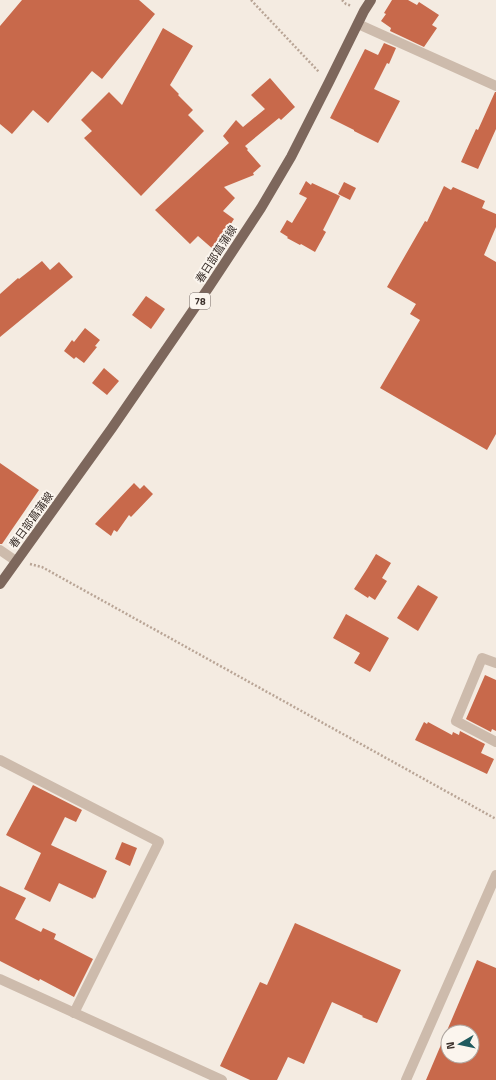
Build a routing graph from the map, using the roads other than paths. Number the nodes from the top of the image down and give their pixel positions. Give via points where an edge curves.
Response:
1 (371, 0) edge
2 (358, 24) junction
3 (496, 86) edge
4 (0, 550) edge
5 (16, 561) junction
6 (0, 584) edge
7 (496, 663) edge
8 (496, 742) edge
9 (0, 760) edge
10 (496, 875) edge
11 (0, 979) edge
12 (74, 1013) junction
13 (222, 1080) edge
14 (406, 1080) edge

1 - 2 main road, 春日部菖蒲線 / 78
2 - 3 street
2 - 5 main road, 春日部菖蒲線 / 78 via 291,157 252,222 117,421
4 - 5 street
5 - 6 main road, 春日部菖蒲線 / 78
7 - 8 street via 482,658 456,721
9 - 12 street via 159,842
10 - 14 street
11 - 12 street
12 - 13 street

